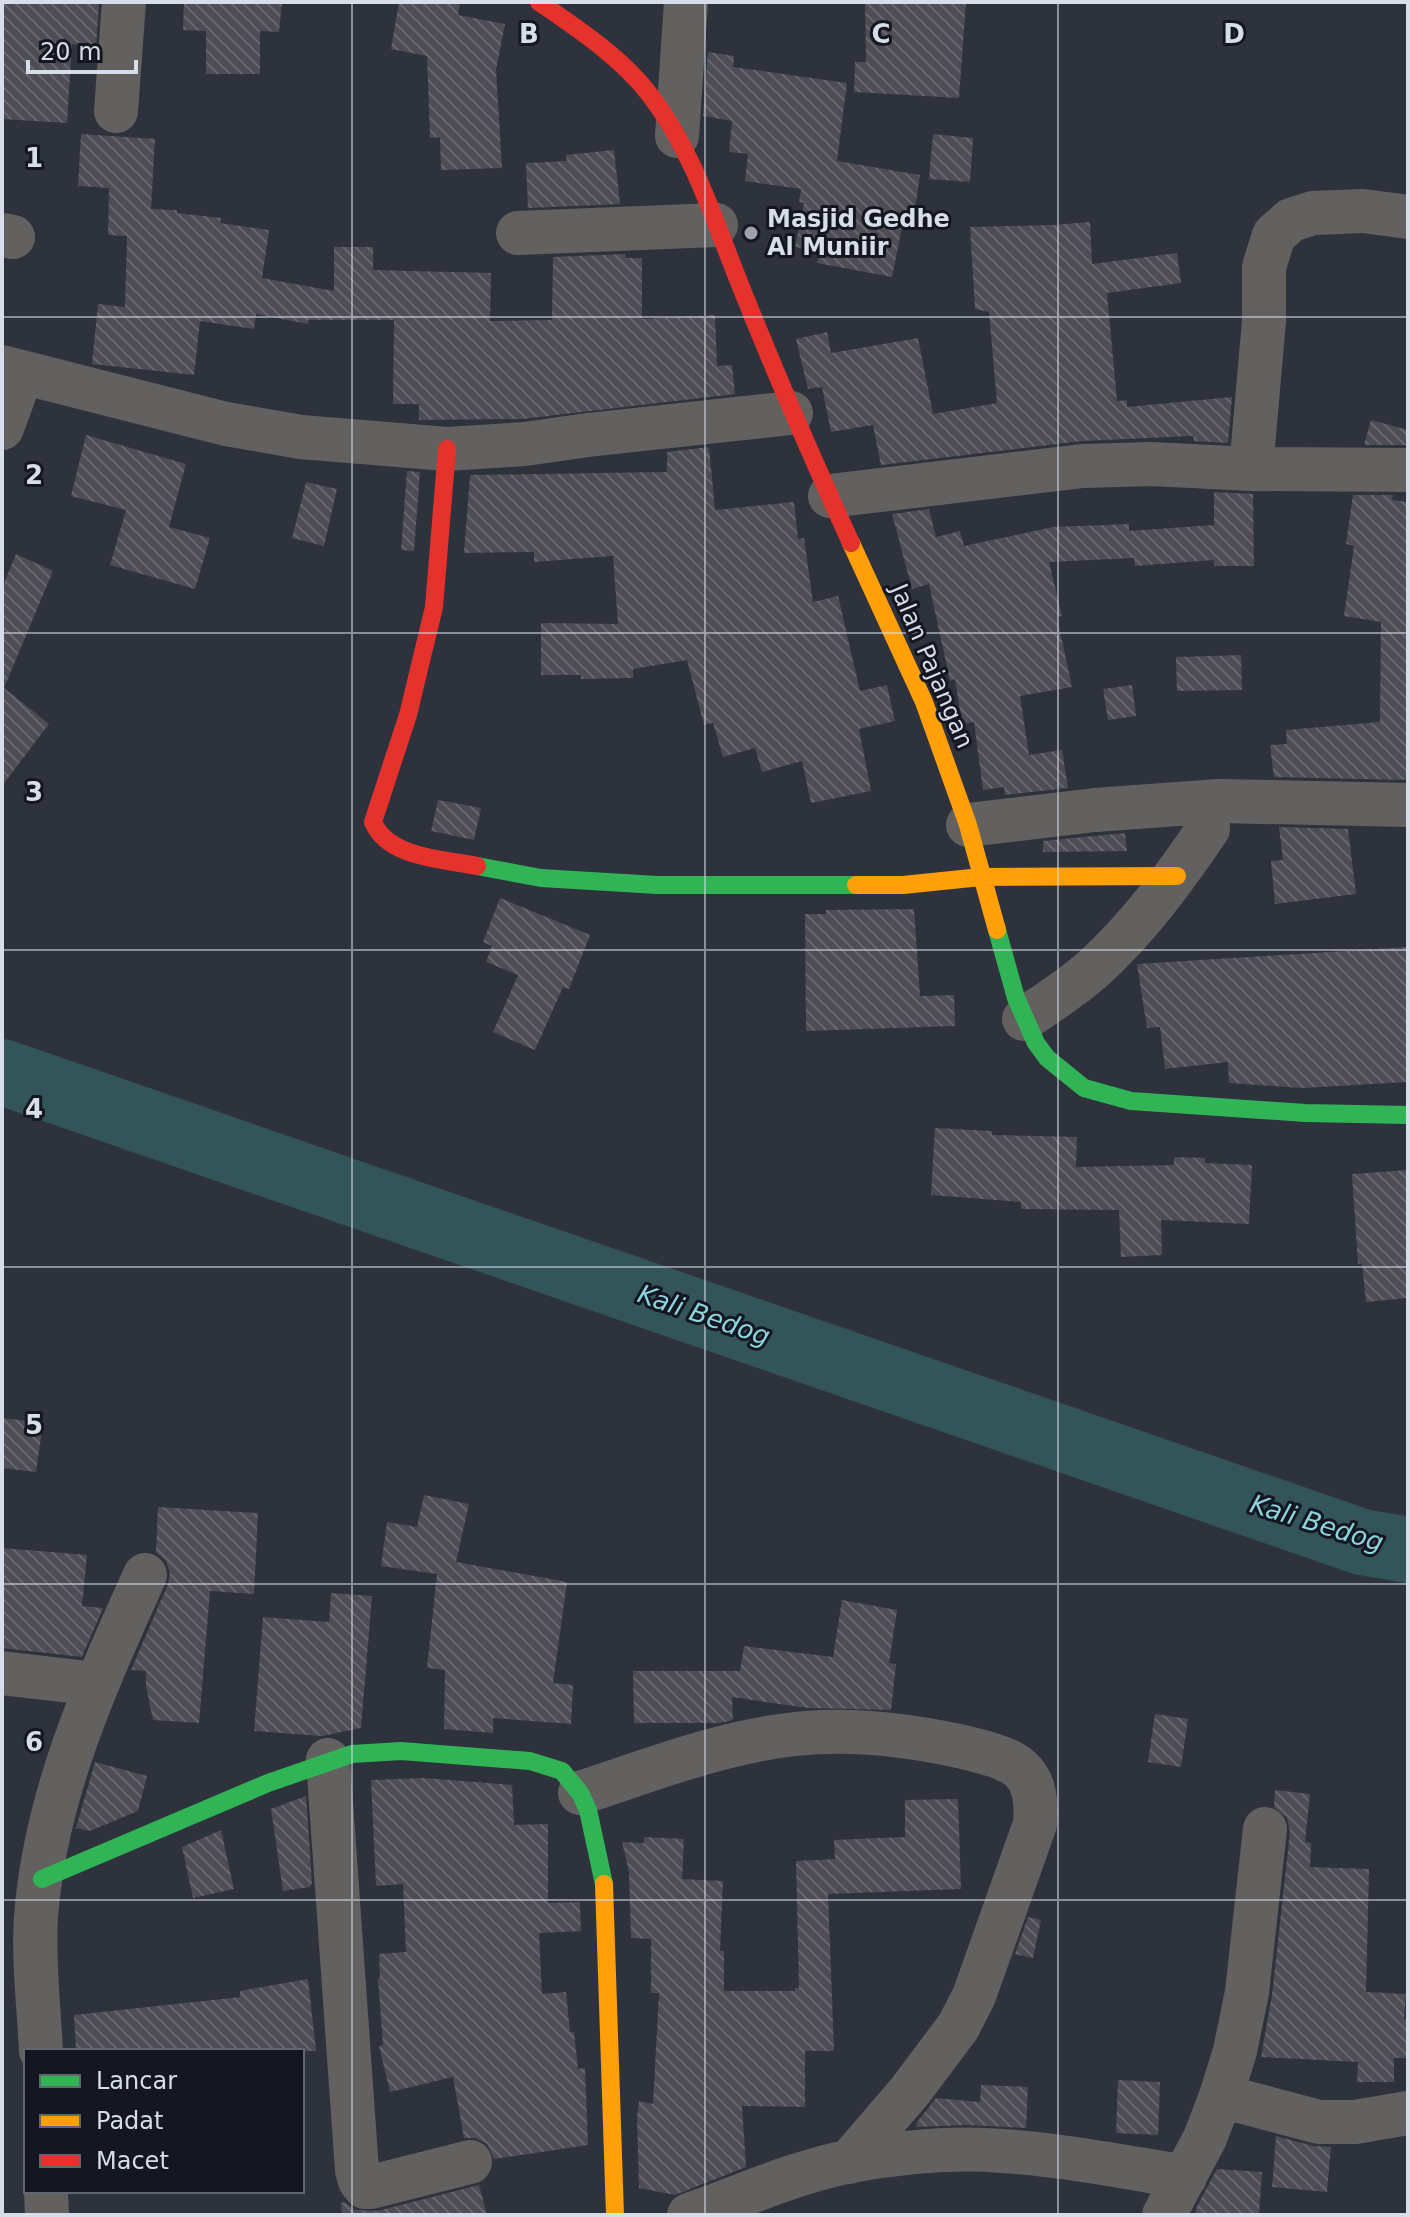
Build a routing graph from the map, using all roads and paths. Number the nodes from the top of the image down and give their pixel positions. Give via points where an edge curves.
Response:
1 (124, 2) edge
2 (539, 2) edge
3 (686, 2) edge
4 (116, 111) dead end
5 (677, 136) junction
6 (1408, 217) edge
7 (716, 225) junction
8 (518, 233) dead end
9 (12, 370) edge
10 (791, 413) junction
11 (2, 428) edge
12 (447, 449) junction
13 (1251, 469) junction
14 (1408, 470) edge
15 (830, 496) junction
16 (1408, 805) edge
17 (968, 825) junction
18 (1208, 829) dead end
19 (1177, 876) junction
20 (981, 877) junction
21 (1024, 1019) junction
22 (1408, 1115) edge
23 (145, 1575) dead end
24 (2, 1673) edge
25 (96, 1684) junction
26 (328, 1760) junction
27 (580, 1793) junction
28 (1265, 1829) dead end
29 (26, 1907) edge
30 (41, 2049) edge
31 (1221, 2096) junction
32 (1408, 2113) edge
33 (470, 2162) dead end
34 (849, 2162) junction
35 (1111, 2165) junction
36 (1185, 2177) junction
37 (46, 2193) edge
38 (47, 2215) edge
39 (615, 2215) edge
40 (689, 2215) edge
41 (1140, 2215) edge
42 (1164, 2215) edge

1 - 4 street
2 - 5 street, Jalan Pajangan via 642,85
3 - 5 street
5 - 7 street, Jalan Pajangan
6 - 13 street via 1363,211 1313,213 1291,220 1274,235 1264,267
7 - 8 street
7 - 10 street, Jalan Pajangan
9 - 11 street
9 - 12 street via 226,424 301,437
10 - 12 street
10 - 15 street, Jalan Pajangan
12 - 20 street via 434,607 408,715 373,822 379,836 411,853 541,878 657,885 903,885
13 - 14 street
13 - 15 street via 1083,466
15 - 17 street, Jalan Pajangan via 924,702
16 - 17 street via 1219,801
17 - 20 street, Jalan Pajangan
18 - 19 street
19 - 20 street
19 - 21 street via 1093,969
20 - 21 street, Jalan Pajangan
21 - 22 street, Jalan Pajangan via 1047,1058 1084,1088 1107,1096 1197,1107
23 - 25 street
24 - 25 street
25 - 29 street via 76,1734
26 - 27 street via 401,1751 530,1761 562,1771
26 - 29 street via 268,1783
26 - 33 street via 359,2178 371,2187
27 - 34 street via 750,1741 834,1732 936,1741 1005,1758 1027,1774 1035,1794 1035,1824 974,1996 958,2027 910,2091
27 - 39 street via 604,1873
28 - 31 street via 1247,1992
29 - 30 street
31 - 32 street via 1319,2122
31 - 36 street
34 - 35 street via 1001,2150
34 - 40 street
35 - 36 street
35 - 41 street
36 - 42 street
37 - 38 street

